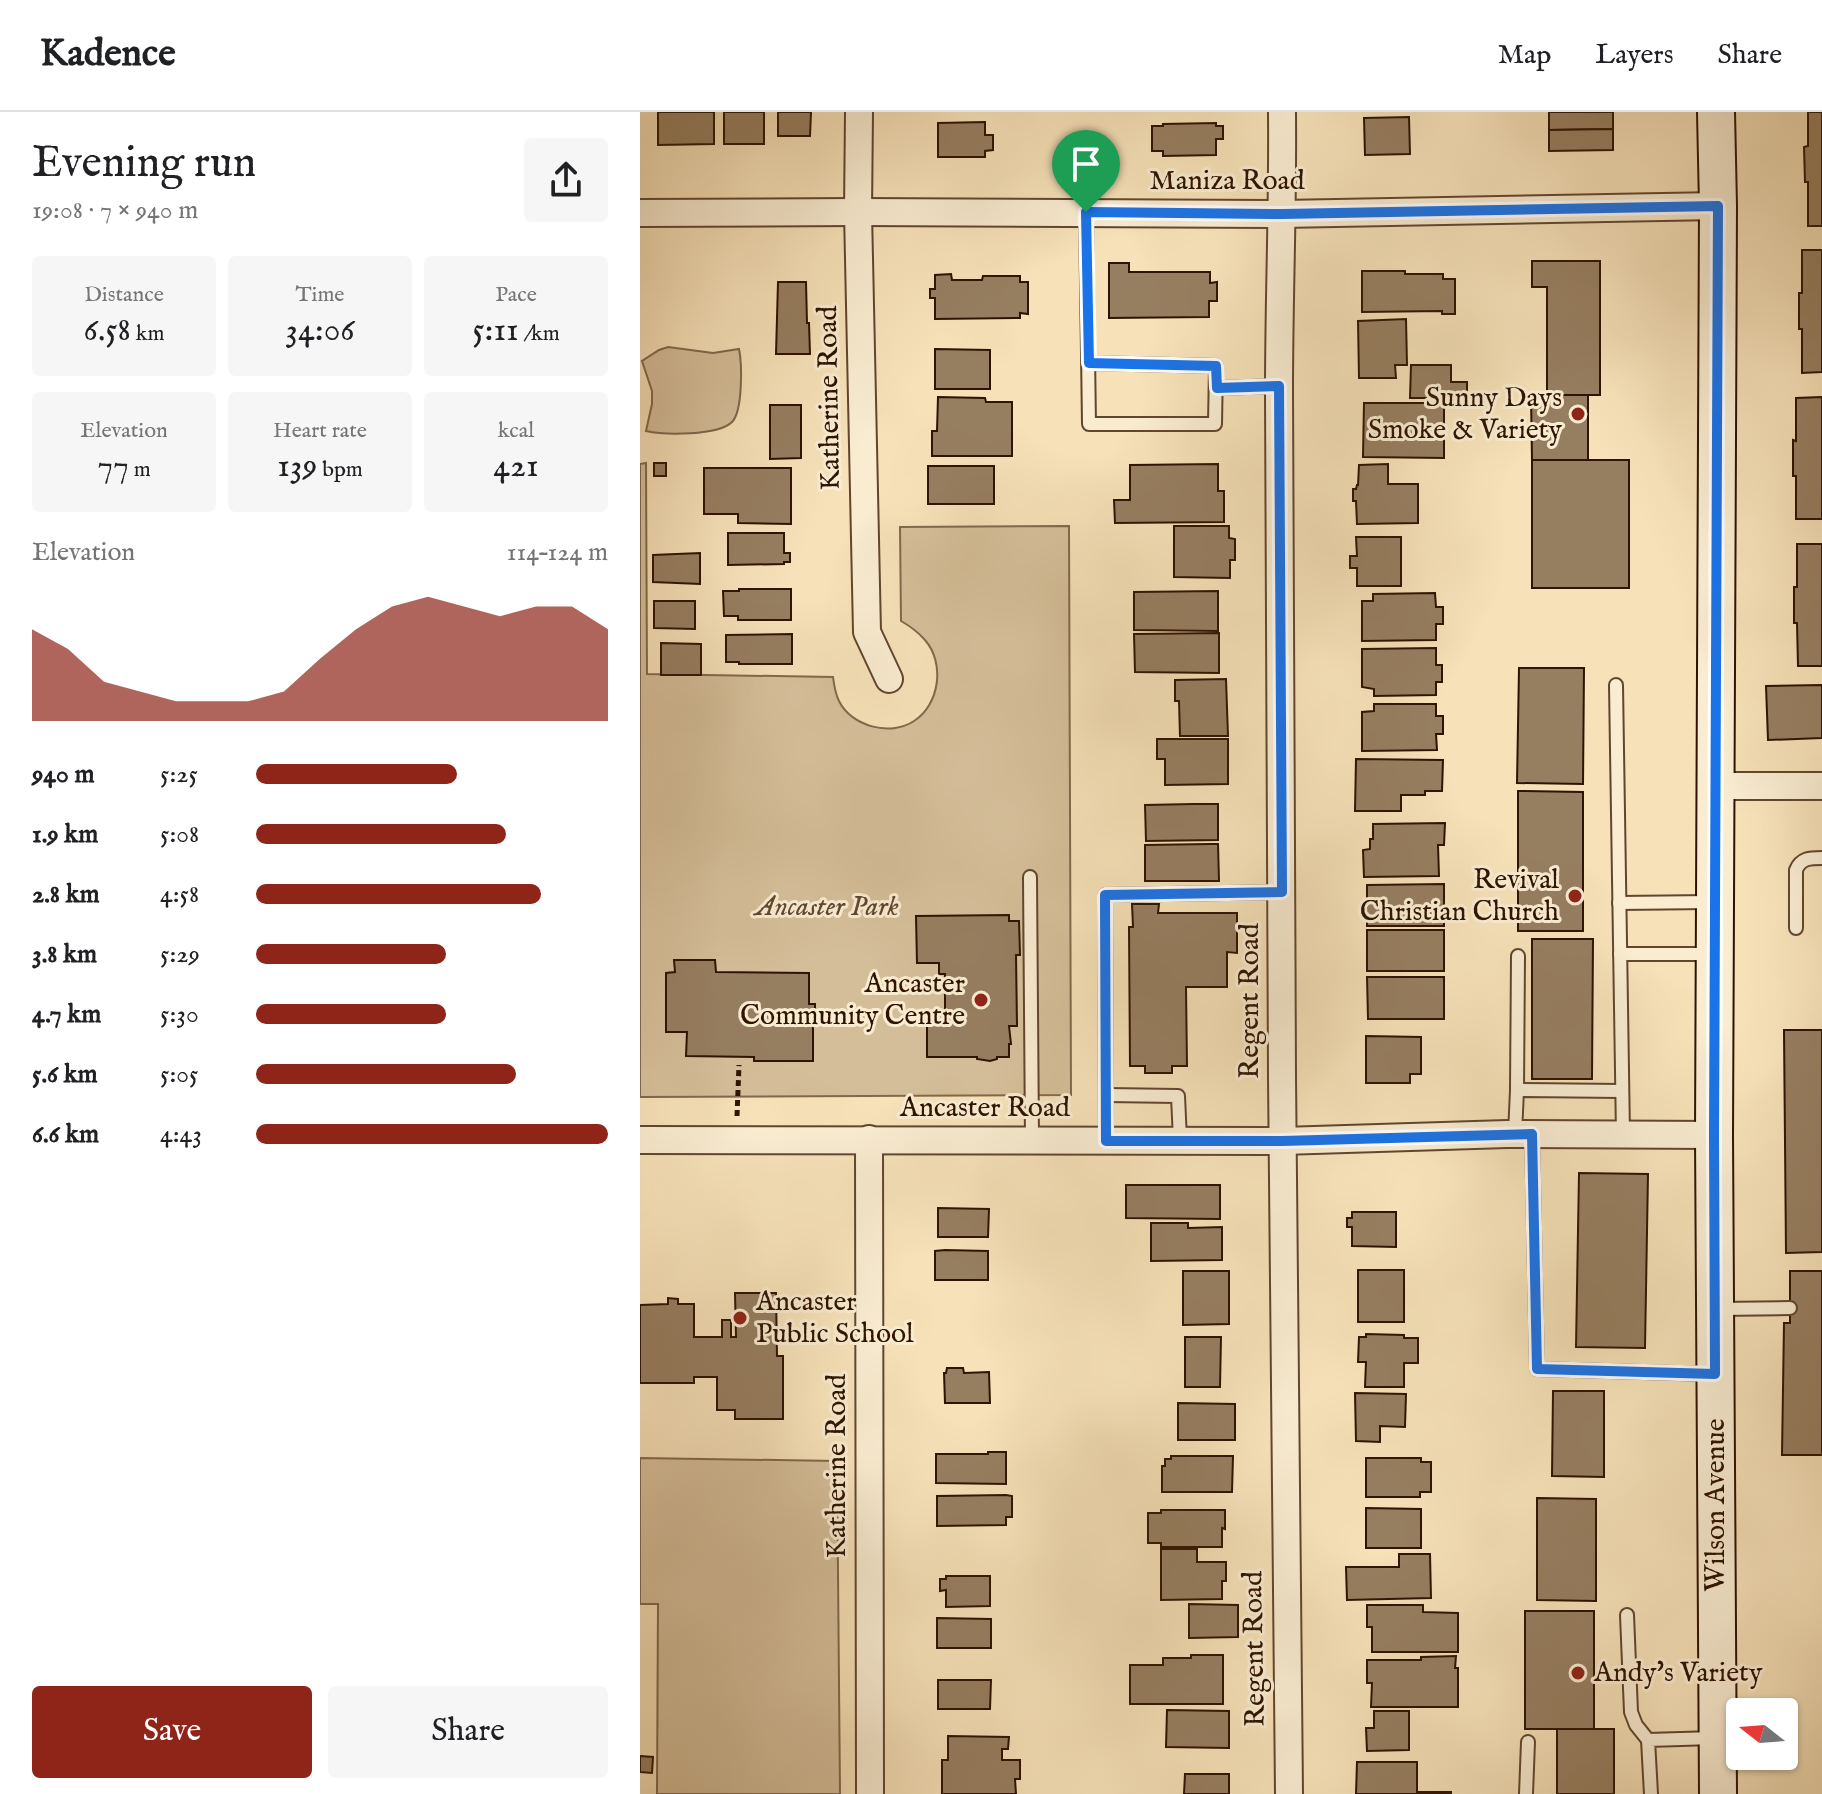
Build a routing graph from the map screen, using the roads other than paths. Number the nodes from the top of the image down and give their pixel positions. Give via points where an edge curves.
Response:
1 (859, 112) edge
2 (1282, 112) edge
3 (1716, 112) edge
4 (1718, 206) junction
5 (858, 212) junction
6 (1086, 212) junction
7 (640, 213) edge
8 (1282, 214) junction
9 (1089, 363) junction
10 (1279, 386) junction
11 (1217, 388) junction
12 (889, 679) dead end
13 (1616, 685) dead end
14 (1715, 786) junction
15 (1822, 786) edge
16 (1822, 858) edge
17 (1030, 877) dead end
18 (1282, 892) junction
19 (1715, 902) junction
20 (1619, 903) junction
21 (1796, 928) dead end
22 (1620, 954) junction
23 (1715, 954) junction
24 (1518, 956) dead end
25 (1517, 1090) junction
26 (1622, 1091) junction
27 (1106, 1095) junction
28 (1524, 1134) junction
29 (1623, 1135) junction
30 (1714, 1135) junction
31 (869, 1139) junction
32 (640, 1140) edge
33 (1032, 1140) junction
34 (1180, 1140) junction
35 (1106, 1141) junction
36 (1282, 1141) junction
37 (1790, 1308) dead end
38 (1715, 1309) junction
39 (1715, 1374) junction
40 (1627, 1615) dead end
41 (1717, 1737) junction
42 (1648, 1740) junction
43 (1528, 1742) dead end
44 (870, 1794) edge
45 (1289, 1794) edge
46 (1526, 1794) edge
47 (1651, 1794) edge
48 (1718, 1794) edge

1 - 5 street, Katherine Road
2 - 8 street, Regent Road
3 - 4 main road, Wilson Avenue
4 - 8 street, Maniza Road
4 - 14 main road, Wilson Avenue
5 - 6 street, Maniza Road
5 - 7 street, Maniza Road
5 - 12 street, Katherine Road via 867,632
6 - 8 street, Maniza Road
6 - 9 lane
8 - 10 street, Regent Road
9 - 11 lane via 1216,366
9 - 11 lane via 1089,424 1215,424
10 - 11 lane
10 - 18 street, Regent Road
13 - 20 lane
14 - 15 street
14 - 19 main road, Wilson Avenue
16 - 21 lane via 1798,863
17 - 33 lane
18 - 27 lane via 1105,895
18 - 36 street, Regent Road
19 - 20 lane
19 - 23 main road, Wilson Avenue
20 - 22 lane
22 - 23 lane
22 - 26 lane
23 - 30 main road, Wilson Avenue
24 - 25 lane
25 - 26 lane
25 - 28 lane
26 - 29 lane
27 - 34 lane via 1178,1096
27 - 35 lane
28 - 29 street, Ancaster Road
28 - 36 street, Ancaster Road
28 - 39 lane via 1537,1369
29 - 30 street, Ancaster Road
30 - 38 main road, Wilson Avenue
31 - 32 street, Ancaster Road
31 - 33 street, Ancaster Road
31 - 44 street, Katherine Road
33 - 35 street, Ancaster Road
34 - 35 street, Ancaster Road
34 - 36 street, Ancaster Road
36 - 45 street, Regent Road
37 - 38 lane
38 - 39 main road, Wilson Avenue
39 - 41 main road, Wilson Avenue
40 - 42 lane via 1631,1712
41 - 42 lane
41 - 48 main road, Wilson Avenue
42 - 47 lane
43 - 46 lane

